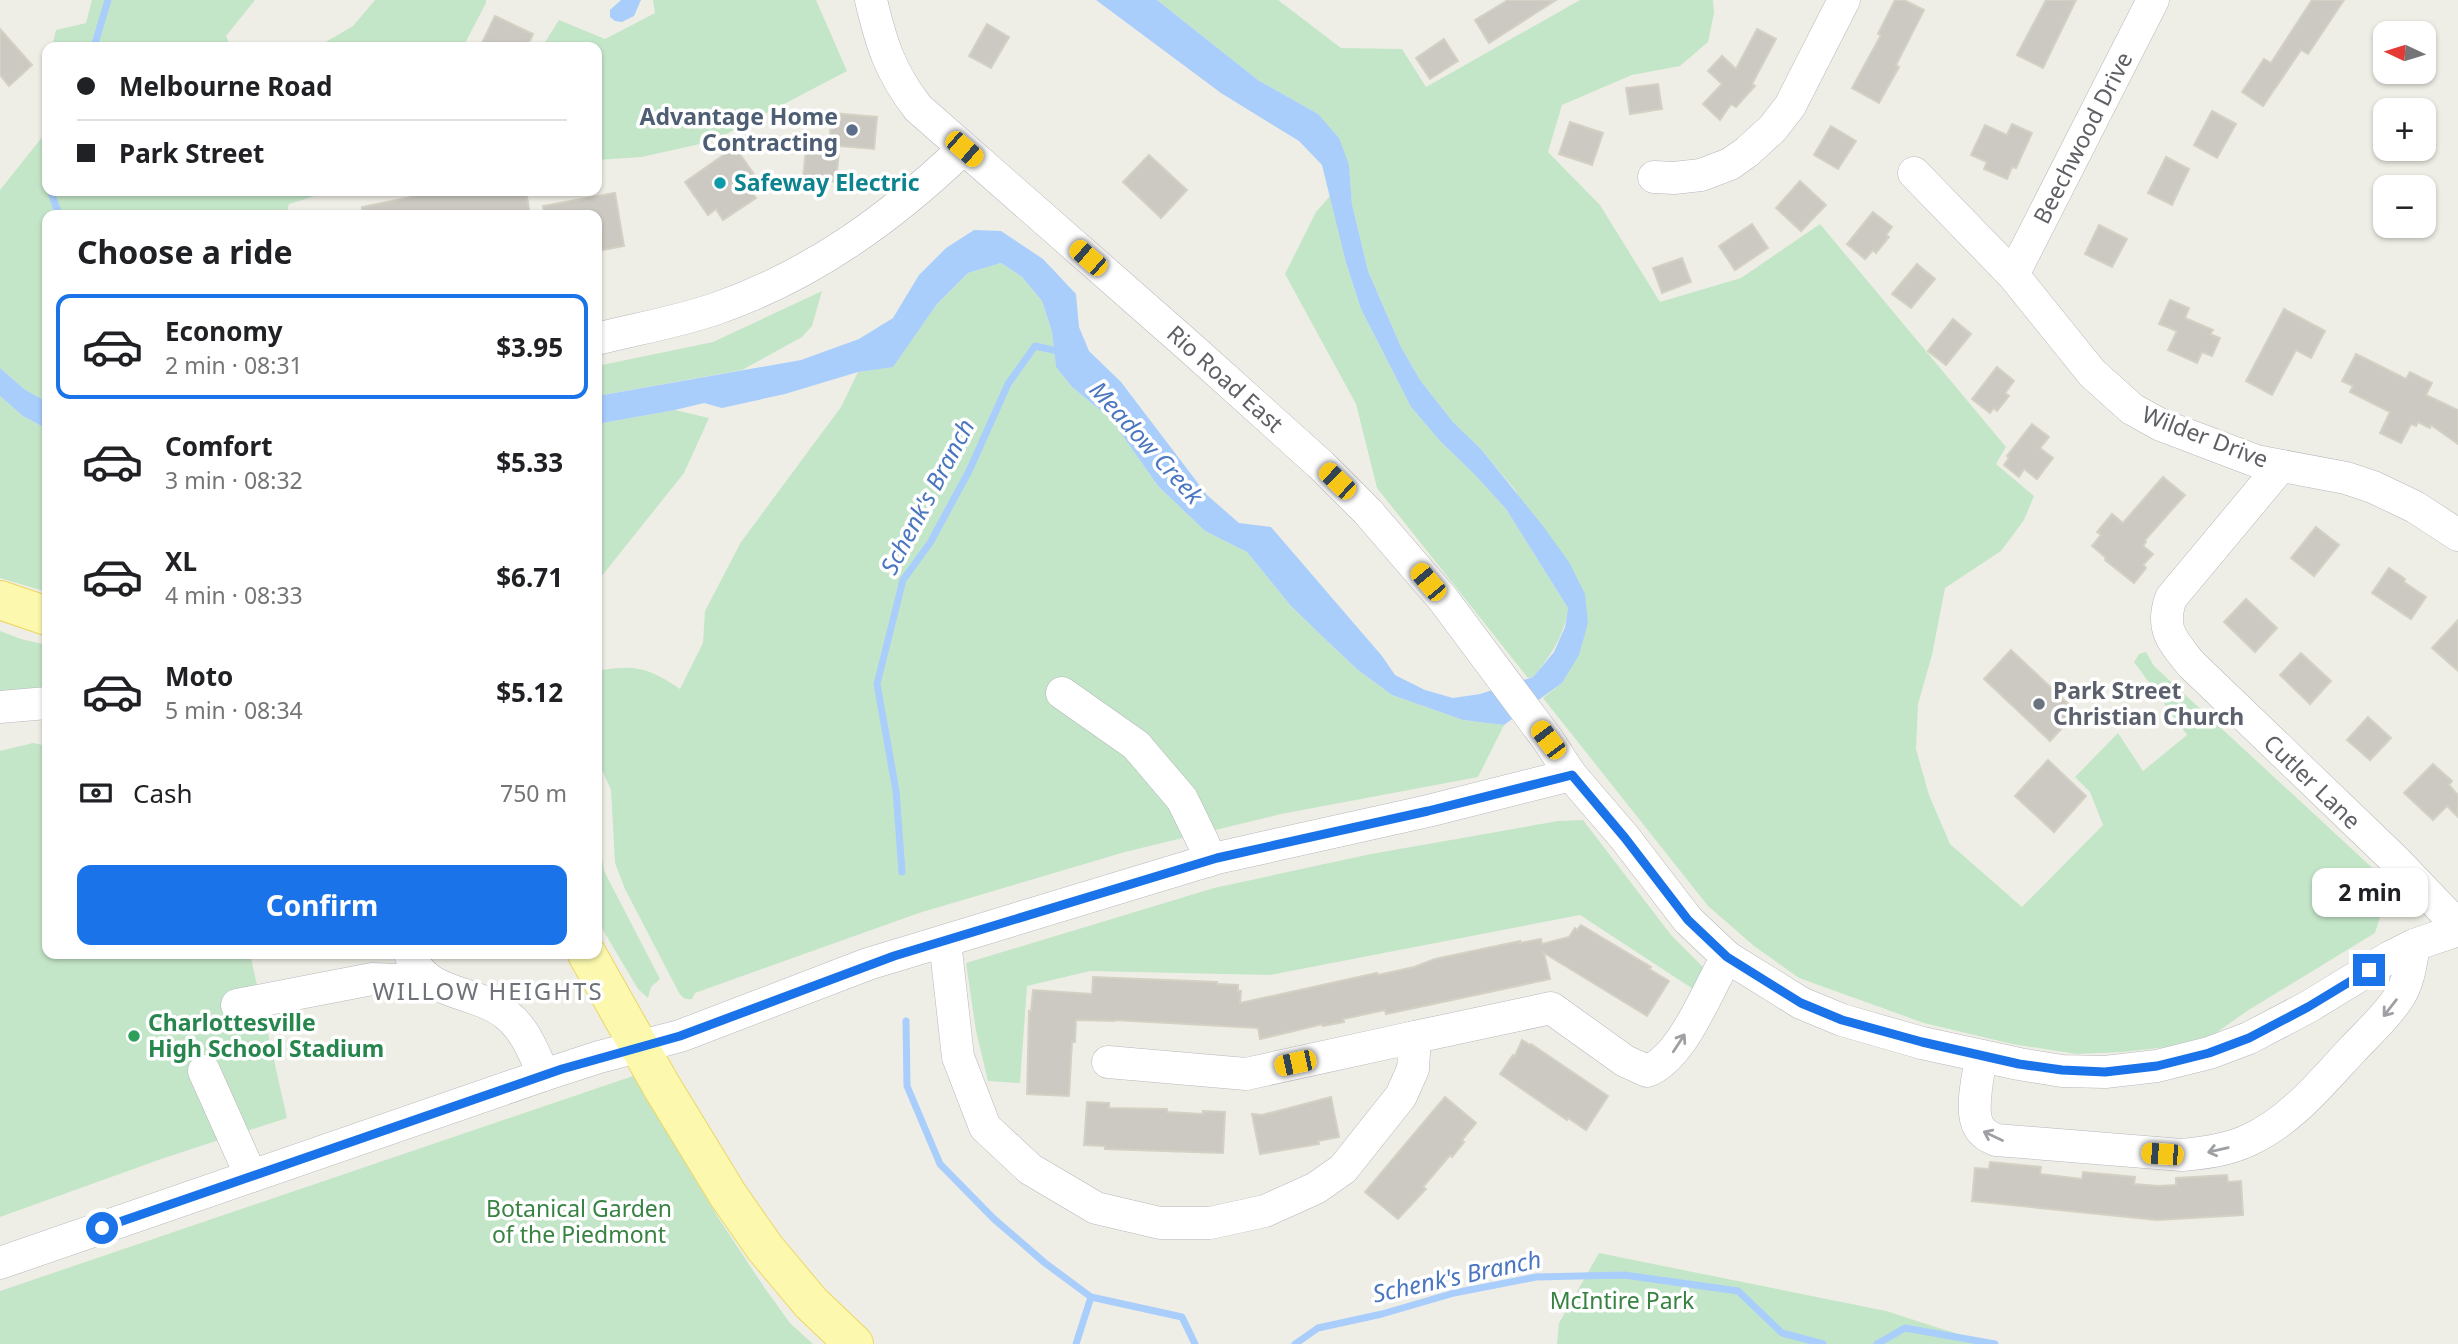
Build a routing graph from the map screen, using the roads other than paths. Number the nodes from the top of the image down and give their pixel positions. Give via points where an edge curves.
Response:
1 (871, 0) edge
2 (1844, 0) edge
3 (2153, 0) edge
4 (964, 149) junction
5 (1914, 173) dead end
6 (1654, 177) dead end
7 (2013, 275) junction
8 (602, 338) edge
9 (2281, 466) junction
10 (2458, 535) edge
11 (0, 600) edge
12 (42, 614) edge
13 (1062, 693) dead end
14 (42, 703) edge
15 (0, 707) edge
16 (1572, 775) junction
17 (1208, 860) junction
18 (2458, 928) edge
19 (945, 941) junction
20 (2414, 945) junction
21 (1727, 957) junction
22 (413, 959) edge
23 (590, 959) edge
24 (430, 981) junction
25 (236, 1006) dead end
26 (1415, 1037) junction
27 (639, 1046) junction
28 (1981, 1056) junction
29 (1108, 1062) dead end
30 (204, 1071) dead end
31 (544, 1075) junction
32 (251, 1176) junction
33 (0, 1263) edge
34 (854, 1344) edge

1 - 4 street, Rio Road East via 887,59 900,85 918,108
2 - 6 street via 1790,106 1756,144 1730,164 1701,175
3 - 7 street, Beechwood Drive
4 - 8 street via 873,227 792,276 708,311
4 - 16 street, Rio Road East via 1321,465 1368,512 1467,631
5 - 7 street, Wilder Drive
7 - 9 street, Wilder Drive via 2092,373 2132,409 2161,425
9 - 10 street, Wilder Drive via 2373,487
9 - 18 street, Cutler Lane via 2171,598 2166,612 2169,634 2191,664 2396,861
11 - 12 main road
13 - 17 street via 1136,745 1182,799
14 - 15 street
16 - 17 street
16 - 21 street, Rio Road East via 1688,920
17 - 19 street
18 - 20 street, Rio Road East
19 - 26 street via 958,1057 985,1127 1030,1169 1096,1208 1160,1223 1210,1223 1265,1211 1316,1188 1343,1169 1401,1097 1413,1069
19 - 27 street via 868,964 680,1036
20 - 28 street, Rio Road East via 2249,1038 2209,1053 2105,1072 2062,1070
20 -> 28 street via 2401,994 2387,1013 2295,1110 2277,1125 2234,1146 2182,1155 1996,1140 1978,1126 1974,1114
26 -> 21 street via 1552,1008 1625,1061 1647,1071 1659,1067 1678,1047
21 - 28 street, Rio Road East via 1801,1003 1842,1020
22 - 24 street
23 - 27 main road
24 - 25 street via 372,979
24 - 31 street via 489,1003 507,1015 522,1030
26 - 29 street via 1247,1074
27 - 31 street
27 - 34 main road via 765,1248 811,1303
30 - 32 street
31 - 32 street
32 - 33 street

